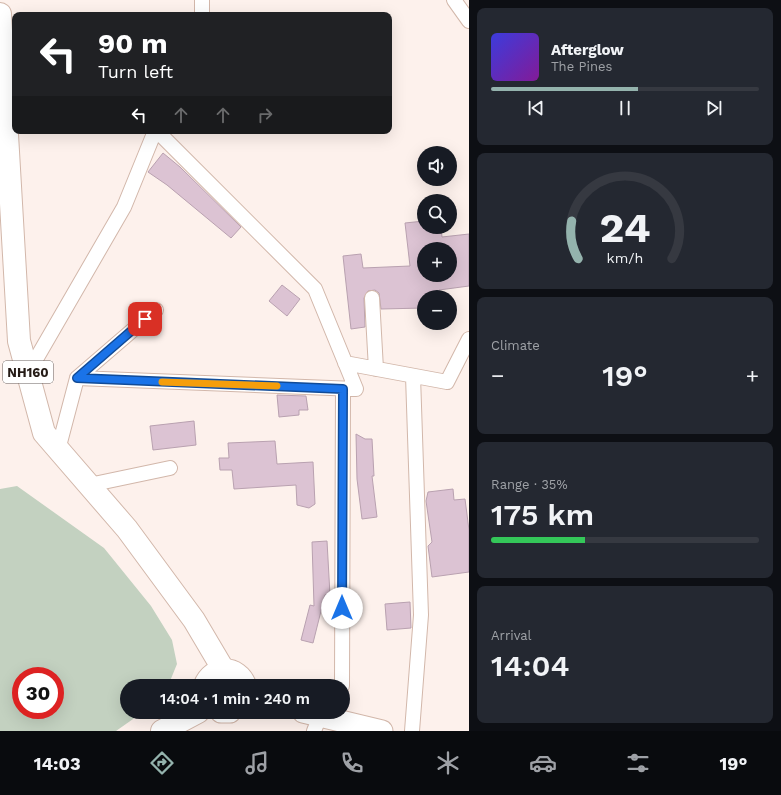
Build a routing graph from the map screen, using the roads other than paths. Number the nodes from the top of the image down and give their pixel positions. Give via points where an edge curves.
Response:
1 (202, 0) edge
2 (454, 0) edge
3 (202, 12) edge
4 (0, 14) edge
5 (469, 20) edge
6 (155, 134) edge
7 (159, 134) edge
8 (372, 298) dead end
9 (156, 310) dead end
10 (469, 339) edge
11 (345, 363) junction
12 (376, 369) junction
13 (28, 373) junction
14 (413, 376) junction
15 (77, 378) junction
16 (343, 389) junction
17 (58, 450) junction
18 (170, 468) dead end
19 (89, 485) junction
20 (223, 669) junction
21 (208, 679) edge
22 (242, 679) edge
23 (342, 679) edge
24 (185, 719) edge
25 (322, 719) edge
26 (348, 719) edge
27 (312, 720) edge
28 (162, 731) edge
29 (382, 731) edge
30 (412, 731) edge

1 - 3 street
2 - 5 street
4 - 13 highway, NH160 via 19,341
6 - 13 street via 124,206
7 - 11 street via 314,289
8 - 12 street
9 - 15 street
10 - 14 street via 447,382
11 - 12 street
11 - 16 street via 356,389
12 - 14 street
13 - 17 highway, NH160 via 44,433
14 - 30 street via 421,615
15 - 16 street
15 - 17 street
16 - 23 street
17 - 19 highway, NH160
18 - 19 street
19 - 20 highway, NH160 via 127,529 189,614
20 - 21 main road
20 - 22 main road via 237,673
24 - 28 highway
25 - 27 main road
26 - 29 main road

